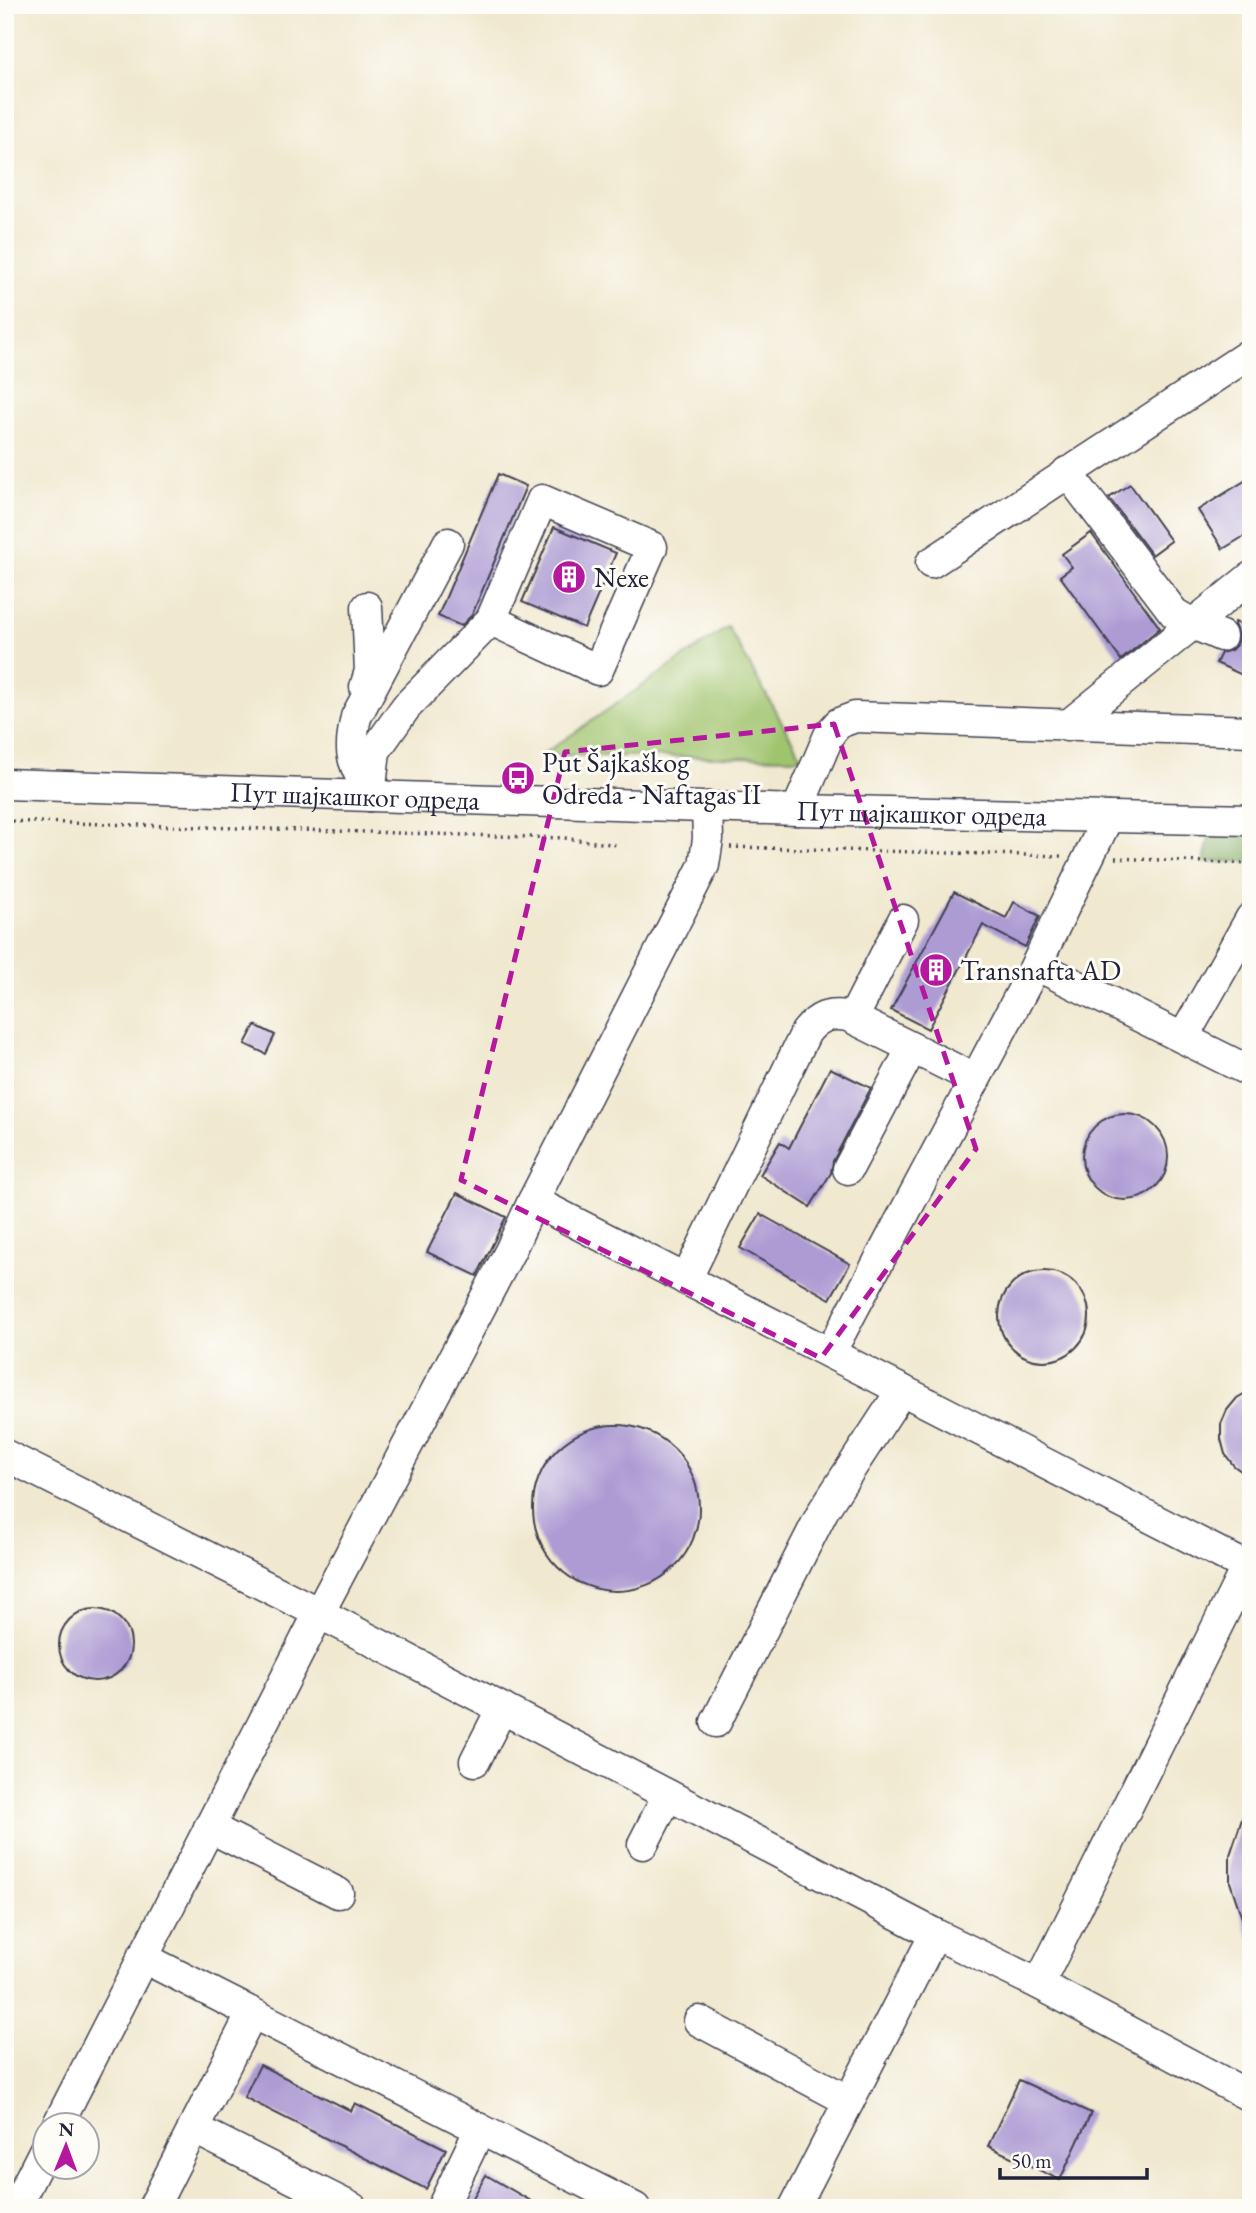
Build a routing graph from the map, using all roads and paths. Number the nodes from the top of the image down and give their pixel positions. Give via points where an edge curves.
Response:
1 (1251, 353) edge
2 (1067, 472) junction
3 (448, 543) dead end
4 (931, 563) dead end
5 (1251, 577) edge
6 (367, 607) dead end
7 (491, 620) junction
8 (1191, 624) junction
9 (1221, 636) dead end
10 (1102, 695) junction
11 (356, 718) junction
12 (1067, 726) junction
13 (1113, 727) junction
14 (1251, 731) edge
15 (5, 784) edge
16 (370, 796) junction
17 (707, 807) junction
18 (797, 810) junction
19 (1108, 817) junction
20 (1251, 820) edge
21 (5, 821) edge
22 (617, 845) dead end
23 (707, 846) junction
24 (1088, 857) junction
25 (1251, 864) edge
26 (1251, 918) edge
27 (903, 920) dead end
28 (1036, 964) junction
29 (853, 1018) junction
30 (1183, 1038) junction
31 (912, 1048) junction
32 (1251, 1072) edge
33 (975, 1079) junction
34 (848, 1169) dead end
35 (533, 1201) junction
36 (686, 1280) junction
37 (830, 1353) junction
38 (902, 1390) junction
39 (5, 1455) edge
40 (1249, 1567) edge
41 (319, 1613) junction
42 (502, 1709) junction
43 (716, 1722) dead end
44 (475, 1761) dead end
45 (668, 1795) junction
46 (209, 1827) junction
47 (643, 1844) dead end
48 (338, 1893) dead end
49 (935, 1934) junction
50 (142, 1957) junction
51 (1039, 1984) junction
52 (252, 2013) junction
53 (699, 2021) dead end
54 (1251, 2097) edge
55 (849, 2101) junction
56 (64, 2112) edge
57 (193, 2128) junction
58 (480, 2129) junction
59 (32, 2175) edge
60 (799, 2206) edge
61 (15, 2208) edge
62 (153, 2208) edge
63 (352, 2208) edge
64 (442, 2208) edge
65 (634, 2208) edge

1 - 2 street
2 - 4 street
2 - 8 street via 1174,613
3 - 11 street
5 - 8 street
6 - 11 street via 370,671
7 - 7 street via 598,670 652,547 542,500
7 - 16 street via 406,707 375,751
8 - 9 street
8 - 10 street
10 - 12 street
10 - 13 street via 1106,719
11 - 16 street via 351,757
12 - 13 street
12 - 18 street via 855,717 839,723 830,733
13 - 14 street
15 - 16 street, Пут шајкашког одреда
16 - 17 street, Пут шајкашког одреда
17 - 18 street, Пут шајкашког одреда
17 - 23 street
18 - 19 street, Пут шајкашког одреда
19 - 20 street, Пут шајкашког одреда
19 - 24 street
21 - 22 path via 564,838
23 - 24 path
23 - 35 street via 704,865
24 - 25 path
24 - 28 street
26 - 30 street
27 - 29 street
28 - 30 street
28 - 33 street
29 - 31 street
29 - 36 street via 831,1014 815,1020 806,1032
30 - 32 street
31 - 33 street
31 - 34 street
33 - 37 street
35 - 36 street
35 - 41 street
36 - 37 street
37 - 38 street
38 - 40 street
38 - 43 street via 823,1511
39 - 41 street
40 - 51 street
41 - 42 street
41 - 46 street
42 - 44 street
42 - 45 street
45 - 47 street
45 - 49 street
46 - 48 street
46 - 50 street
49 - 51 street
49 - 55 street
50 - 52 street
50 - 56 street
51 - 54 street
52 - 57 street
52 - 58 street
53 - 55 street
55 - 60 street
57 - 62 street
57 - 63 street
58 - 64 street
58 - 65 street
59 - 61 street

